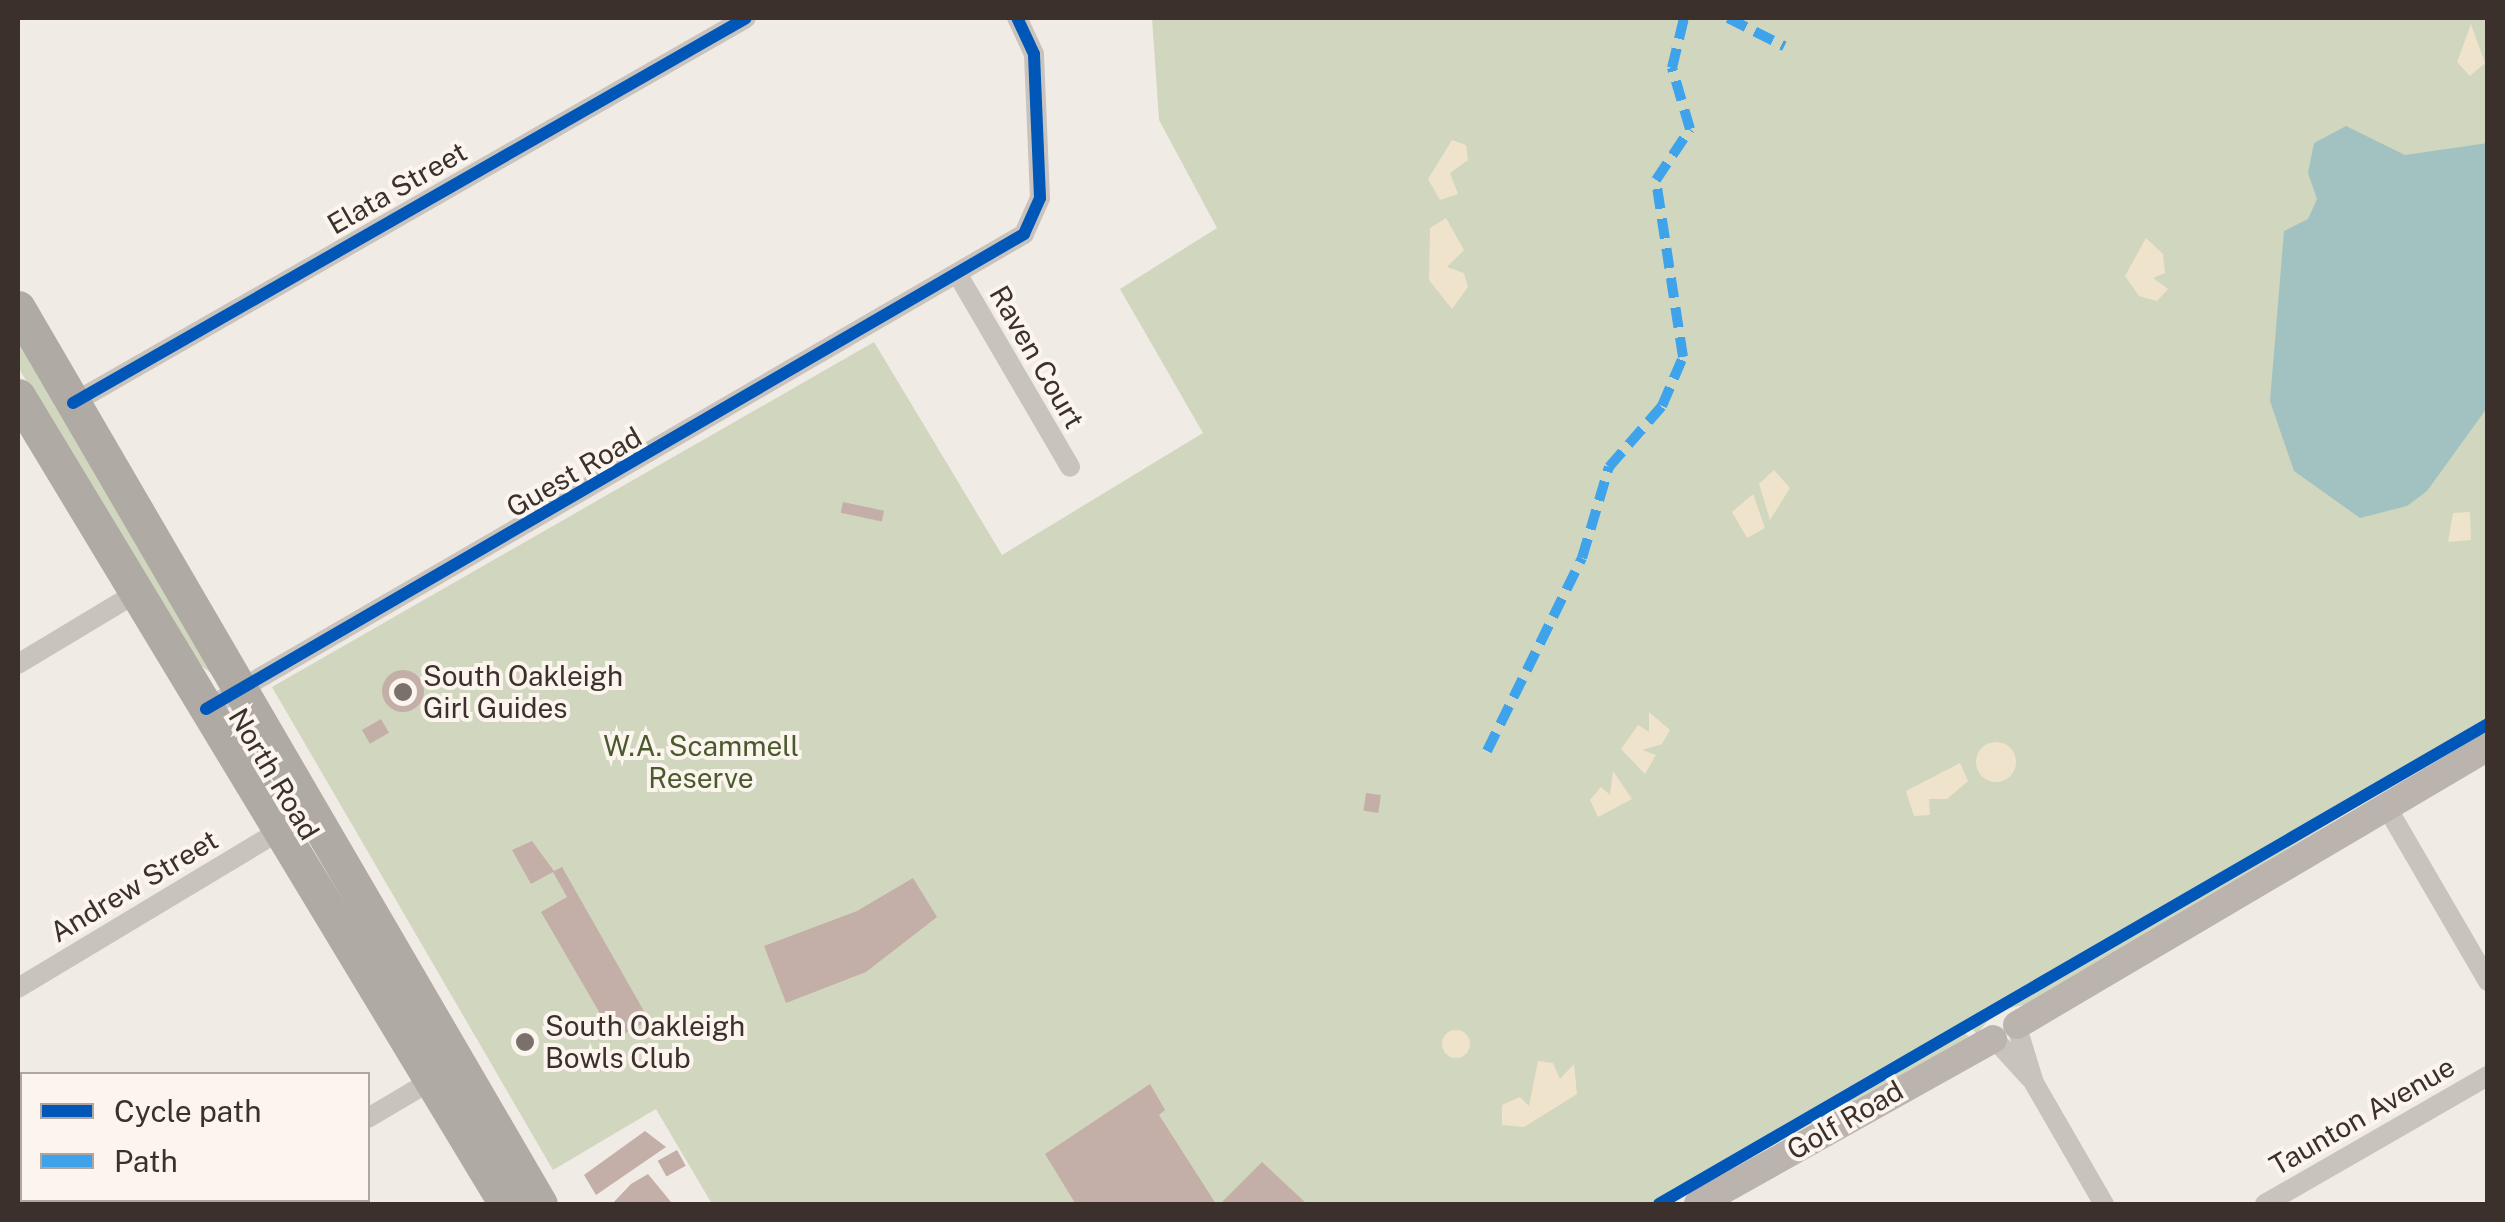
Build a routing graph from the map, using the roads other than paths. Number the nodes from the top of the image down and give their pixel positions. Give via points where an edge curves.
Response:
1 (746, 18) edge
2 (1018, 18) edge
3 (958, 275) junction
4 (18, 308) edge
5 (18, 396) edge
6 (73, 403) junction
7 (1070, 467) dead end
8 (136, 593) junction
9 (18, 664) edge
10 (240, 689) junction
11 (206, 709) junction
12 (2488, 747) edge
13 (2386, 806) junction
14 (279, 831) junction
15 (2488, 981) edge
16 (18, 988) edge
17 (2007, 1036) junction
18 (444, 1073) junction
19 (2488, 1076) edge
20 (370, 1117) edge
21 (506, 1204) edge
22 (540, 1204) edge
23 (1698, 1204) edge
24 (2104, 1204) edge
25 (2264, 1204) edge

1 - 6 street, Elata Street
2 - 3 street, Guest Road via 1034,54 1040,198 1035,221
3 - 7 street, Raven Court
3 - 10 street, Guest Road
4 - 6 highway, North Road
5 - 8 highway, North Road
6 - 10 highway, North Road
8 - 9 street
8 - 11 highway, North Road
10 - 11 street, Guest Road
10 - 18 highway, North Road
11 - 14 highway, North Road
12 - 13 street, Golf Road
13 - 15 street
13 - 17 street, Golf Road
14 - 16 street, Andrew Street
14 - 18 highway, North Road
17 - 23 street, Golf Road
17 - 24 street
18 - 20 street
18 - 21 highway, North Road
18 - 22 highway, North Road
19 - 25 street, Taunton Avenue

